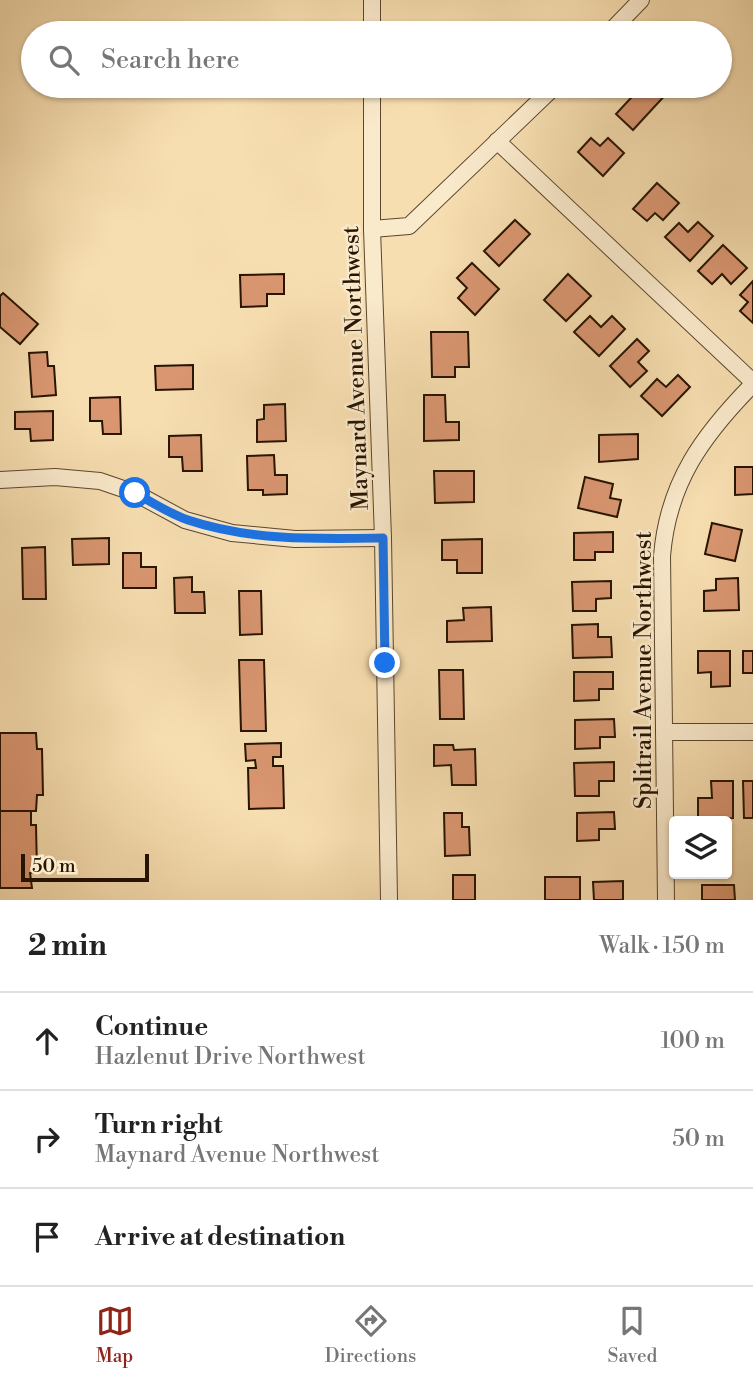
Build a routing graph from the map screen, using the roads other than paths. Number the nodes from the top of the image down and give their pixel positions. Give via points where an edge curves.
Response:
1 (372, 0) edge
2 (641, 0) edge
3 (372, 21) edge
4 (621, 21) edge
5 (372, 98) edge
6 (542, 98) edge
7 (497, 141) junction
8 (372, 229) junction
9 (753, 383) edge
10 (0, 480) edge
11 (383, 538) junction
12 (664, 732) junction
13 (753, 732) edge
14 (389, 900) edge
15 (666, 900) edge

1 - 3 street
2 - 4 street
5 - 8 street, Maynard Avenue Northwest
6 - 7 street
7 - 8 street via 409,226
7 - 9 street, Splitrail Avenue Northwest
8 - 11 street, Maynard Avenue Northwest
9 - 12 street, Splitrail Avenue Northwest via 697,450 674,494 664,528
10 - 11 street via 55,477 100,481 135,493 185,520 232,533
11 - 14 street, Maynard Avenue Northwest
12 - 13 street
12 - 15 street, Splitrail Avenue Northwest

